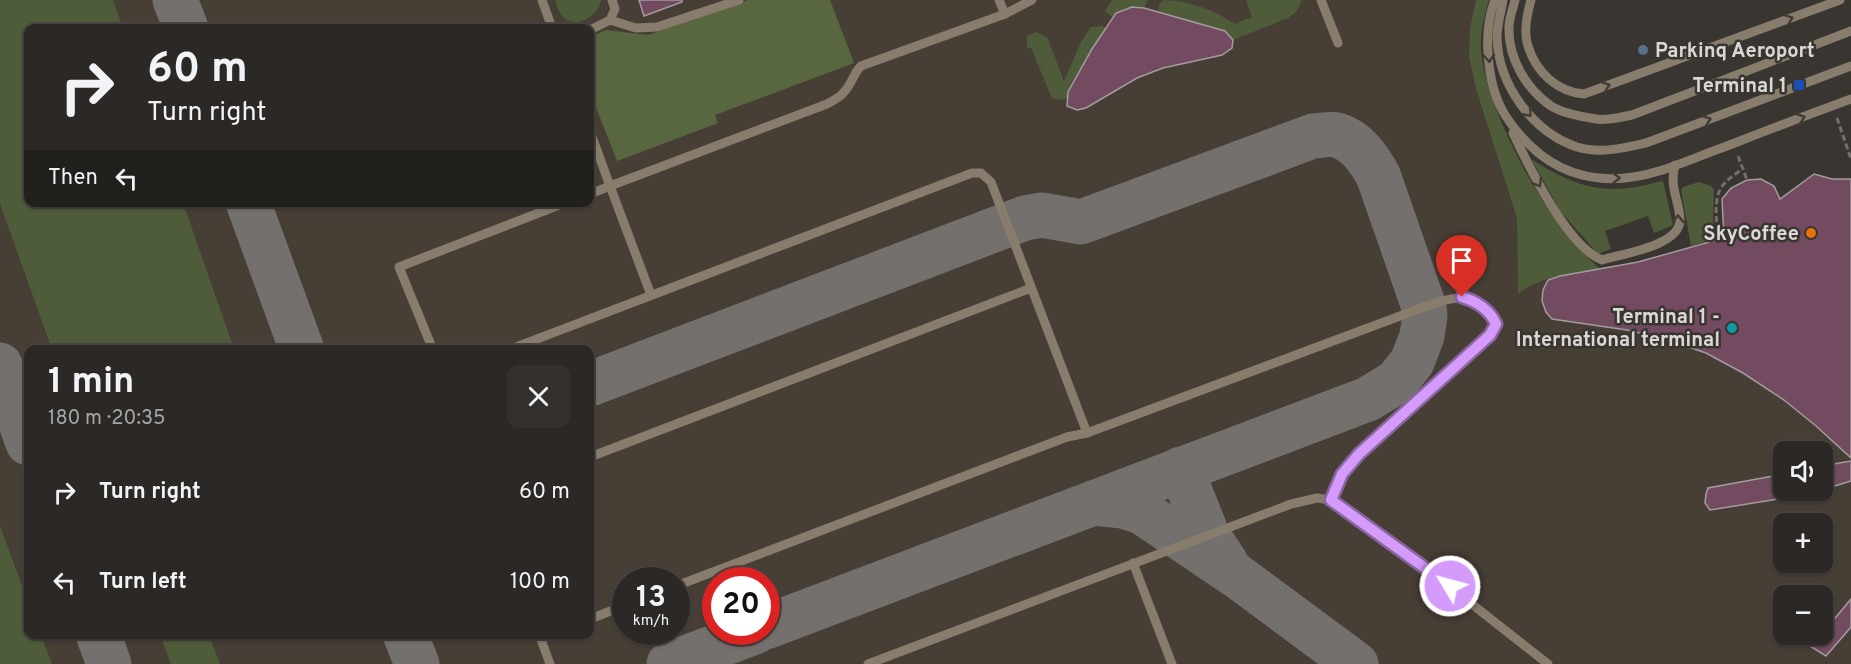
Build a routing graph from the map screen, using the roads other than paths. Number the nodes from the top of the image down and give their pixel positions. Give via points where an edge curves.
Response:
1 (542, 0) edge
2 (612, 0) edge
3 (739, 0) edge
4 (999, 0) edge
5 (1032, 0) edge
6 (1322, 0) edge
7 (1495, 0) edge
8 (1503, 0) edge
9 (1515, 0) edge
10 (1531, 0) edge
11 (1840, 0) edge
12 (1005, 14) junction
13 (610, 20) junction
14 (551, 24) edge
15 (594, 28) edge
16 (1851, 31) edge
17 (1338, 43) dead end
18 (1851, 66) edge
19 (1851, 99) edge
20 (1503, 112) junction
21 (594, 142) edge
22 (1676, 165) junction
23 (610, 186) junction
24 (594, 192) edge
25 (554, 207) edge
26 (1031, 288) junction
27 (651, 295) junction
28 (431, 345) edge
29 (521, 345) edge
30 (1087, 433) junction
31 (594, 455) edge
32 (1331, 500) junction
33 (1133, 563) junction
34 (690, 580) edge
35 (612, 610) edge
36 (594, 617) edge
37 (543, 639) edge
38 (550, 664) edge
39 (868, 664) edge
40 (1172, 664) edge
41 (1548, 664) edge

1 - 14 lane
2 - 13 lane via 615,9
3 - 13 lane via 657,27 636,28
4 - 12 lane
5 - 12 lane
6 - 17 lane
7 -> 20 lane via 1487,37 1490,72
8 -> 18 lane via 1497,35 1500,58 1517,100 1556,137 1578,147 1619,149 1646,143
9 - 16 lane via 1509,27 1518,68 1538,95 1553,107 1596,119 1632,115
10 -> 11 lane via 1527,44 1540,69 1556,87 1584,94
12 - 23 lane via 861,66 843,95 827,104
13 - 15 lane
22 -> 19 lane
20 -> 22 lane via 1541,157 1580,175 1616,180
20 -> 22 lane via 1534,177 1563,222 1593,256 1602,260 1658,244 1678,230 1680,220 1672,183
21 - 23 lane
23 - 24 lane
23 - 27 lane
25 - 28 lane via 399,267
26 - 27 lane via 991,182 981,173 972,173
26 - 30 lane
26 - 31 lane
27 - 29 lane
30 - 32 lane via 1424,307 1462,297 1473,300 1496,324 1490,335 1359,454 1342,474
30 - 34 lane via 1067,437
32 - 33 lane via 1317,498 1291,504
32 - 41 lane via 1413,557
33 - 39 lane
33 - 40 lane
35 - 36 lane
37 - 38 lane

